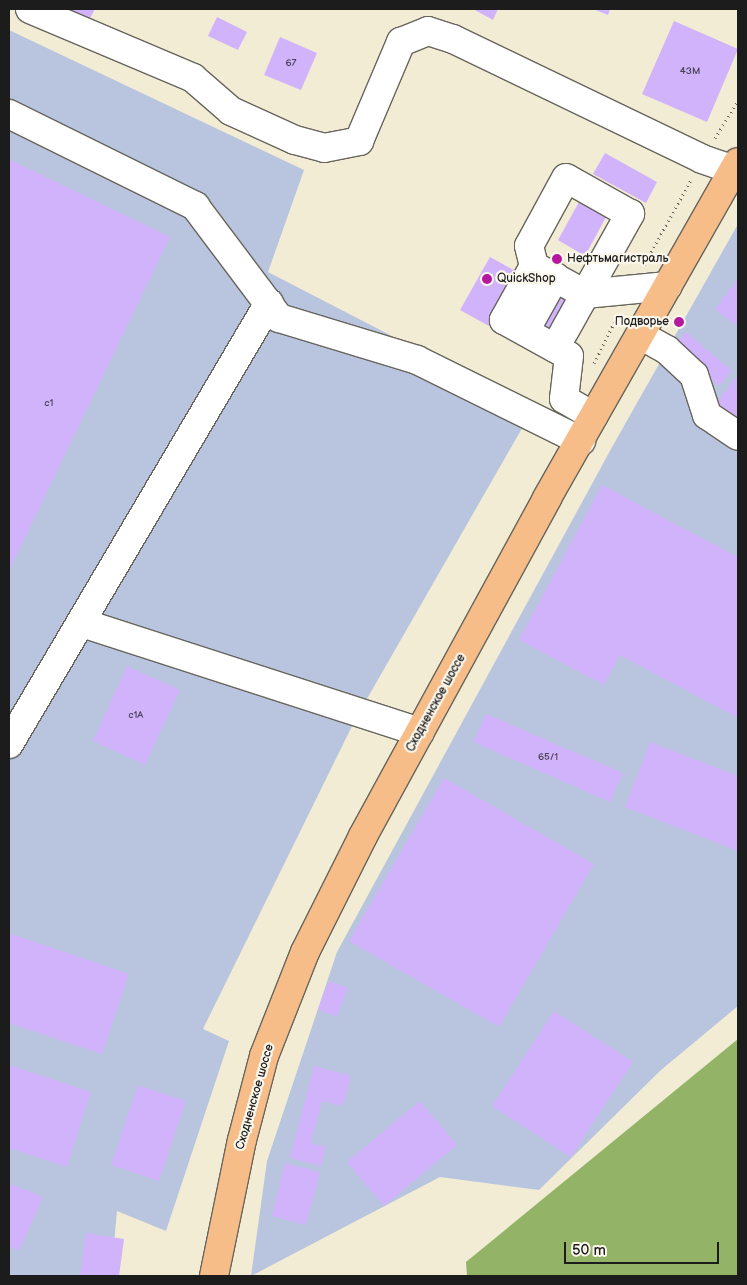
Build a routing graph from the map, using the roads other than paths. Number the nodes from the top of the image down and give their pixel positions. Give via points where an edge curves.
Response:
1 (30, 9) edge
2 (9, 114) edge
3 (736, 166) edge
4 (544, 272) junction
5 (668, 286) junction
6 (585, 294) junction
7 (268, 303) junction
8 (640, 335) junction
9 (555, 348) junction
10 (594, 416) junction
11 (738, 436) edge
12 (580, 441) junction
13 (82, 623) junction
14 (420, 732) junction
15 (9, 744) edge
16 (214, 1276) edge

1 - 3 lane via 193,78 231,111 295,140 324,148 359,141 401,42 428,30 702,158
2 - 7 lane via 195,206
3 - 5 main road, Сходненское шоссе
4 - 6 lane
4 - 6 lane via 529,246 566,178 630,214
4 - 9 lane via 504,320
5 - 6 lane
5 - 8 main road, Сходненское шоссе
6 - 9 lane
7 - 12 lane via 279,318 416,360
7 - 13 lane
8 - 10 main road, Сходненское шоссе
8 - 11 lane via 667,350 694,375 707,415
9 - 10 lane via 569,356 564,399
10 - 12 main road, Сходненское шоссе
12 - 14 main road, Сходненское шоссе
13 - 14 lane
13 - 15 lane
14 - 16 main road, Сходненское шоссе via 305,952 264,1056 242,1140

